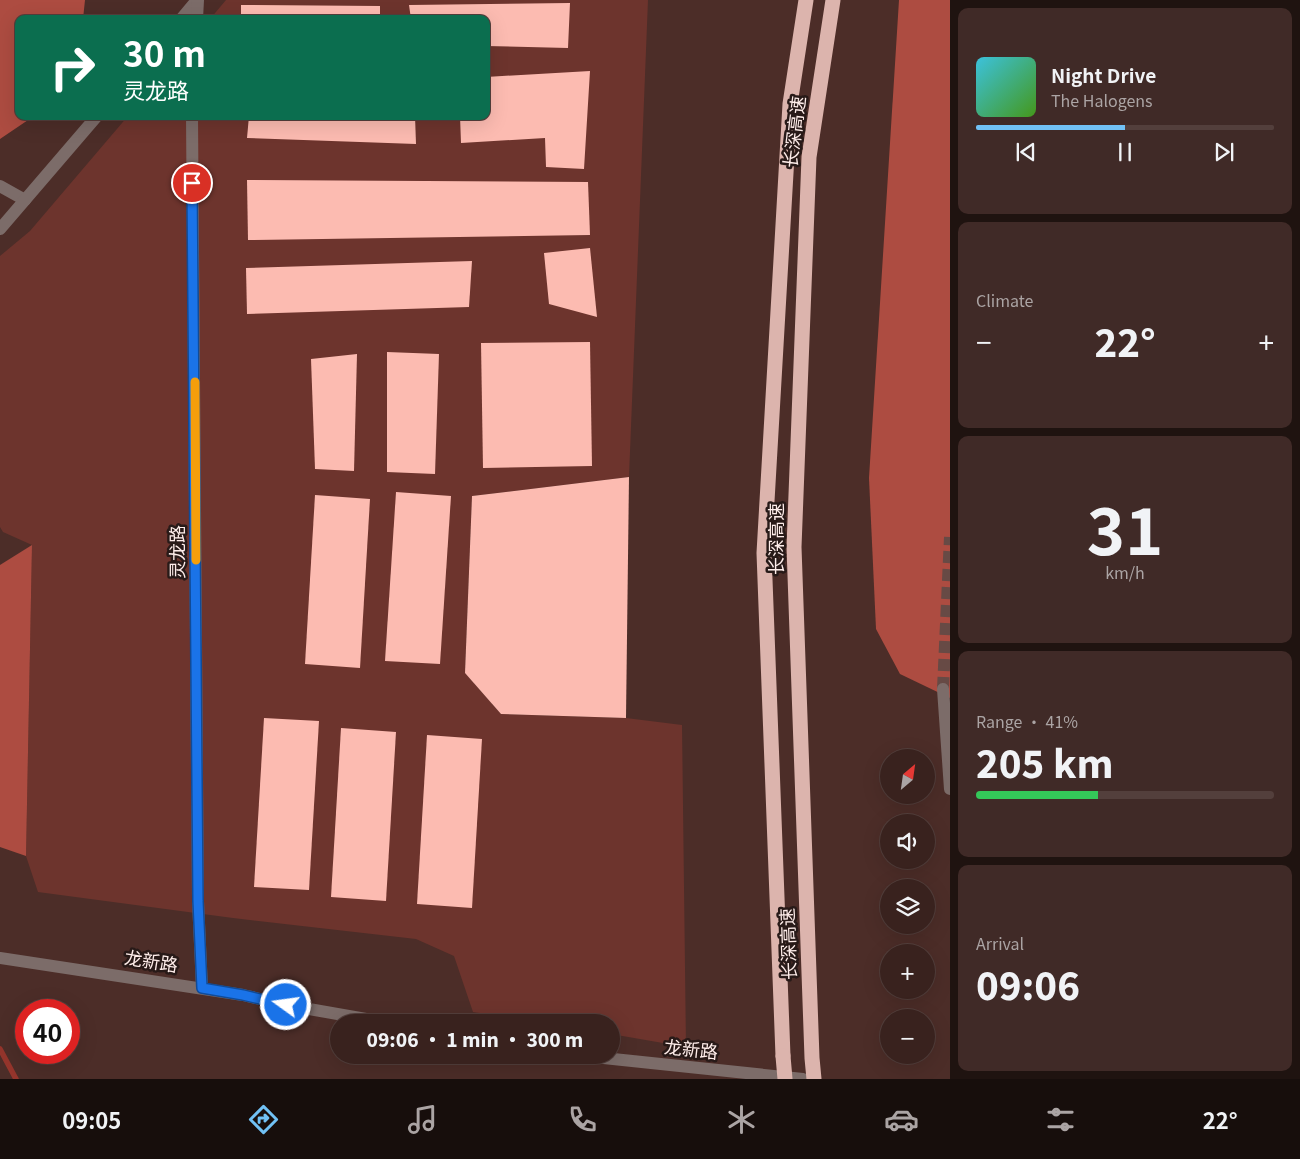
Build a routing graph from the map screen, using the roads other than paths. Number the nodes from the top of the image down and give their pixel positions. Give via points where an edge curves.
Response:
1 (197, 0) edge
2 (806, 0) edge
3 (833, 0) edge
4 (184, 15) edge
5 (197, 15) edge
6 (94, 120) edge
7 (192, 120) edge
8 (0, 186) edge
9 (24, 200) junction
10 (0, 229) edge
11 (943, 689) tunnel mouth
12 (950, 789) edge
13 (0, 958) edge
14 (202, 988) junction
15 (340, 1014) edge
16 (620, 1060) edge
17 (785, 1079) edge
18 (804, 1079) edge
19 (814, 1079) edge

1 - 4 street
1 - 5 street
2 - 17 highway, 长深高速, bridge via 790,104 764,553
3 - 19 highway, 长深高速 via 809,157 794,547
6 - 9 street
7 - 14 street, 灵龙路 via 198,901
8 - 9 street
9 - 10 street
11 - 12 street
13 - 14 street, 龙新路
14 - 15 street, 龙新路
16 - 18 street, 龙新路

